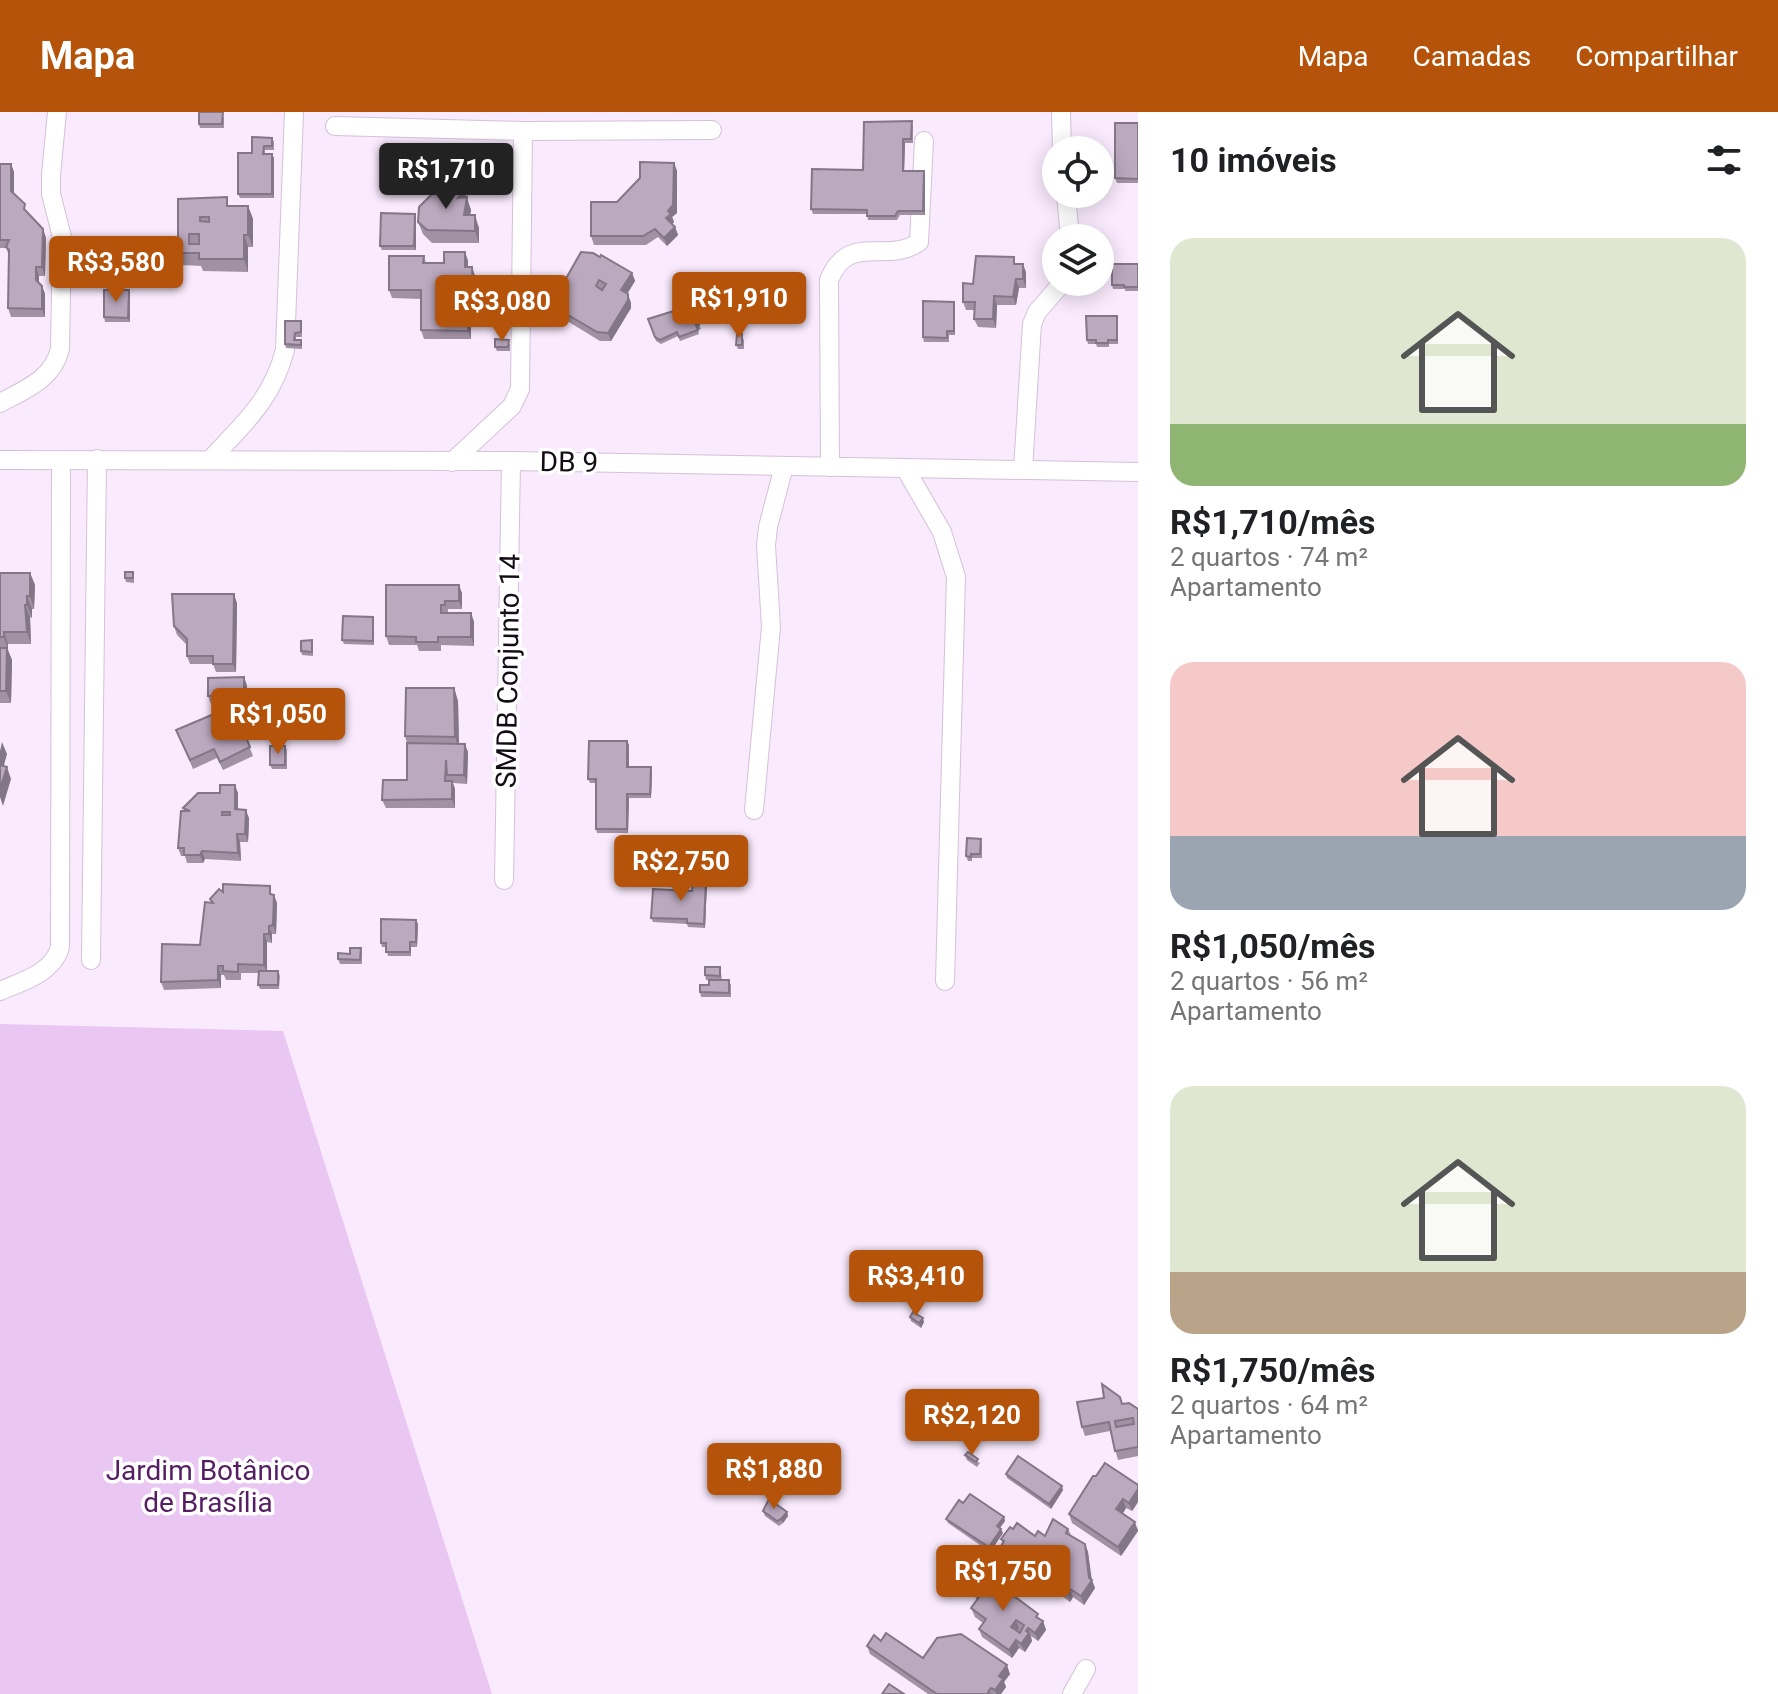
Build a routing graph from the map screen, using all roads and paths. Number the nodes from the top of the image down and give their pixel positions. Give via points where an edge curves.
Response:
1 (57, 112) edge
2 (294, 112) edge
3 (1061, 112) edge
4 (335, 126) dead end
5 (712, 130) dead end
6 (523, 131) junction
7 (1062, 136) edge
8 (924, 141) dead end
9 (1051, 296) edge
10 (0, 403) edge
11 (97, 459) junction
12 (0, 460) edge
13 (210, 460) junction
14 (61, 461) junction
15 (511, 461) junction
16 (452, 462) junction
17 (784, 466) junction
18 (830, 467) junction
19 (905, 468) junction
20 (1023, 470) junction
21 (1138, 472) edge
22 (754, 810) dead end
23 (504, 880) dead end
24 (91, 960) dead end
25 (945, 981) dead end
26 (0, 991) edge
27 (1086, 1669) dead end
28 (1072, 1694) edge

1 - 10 street via 51,194 62,237 60,349 57,364 46,376
2 - 13 street via 285,350 279,376 259,407
3 - 7 street
4 - 6 street
5 - 6 street
6 - 16 street via 520,389 512,406
8 - 18 street via 919,242 906,252 849,254 835,265 829,280
9 - 20 street via 1032,324
11 - 13 street, DB 9
11 - 14 street, DB 9
11 - 24 street
12 - 14 street, DB 9
13 - 16 street, DB 9
14 - 26 street via 60,947 47,968
15 - 16 street, DB 9
15 - 17 street, DB 9
15 - 23 street, SMDB Conjunto 14
17 - 18 street, DB 9
17 - 22 street via 767,536 771,627
18 - 19 street, DB 9
19 - 20 street, DB 9
19 - 25 street via 942,532 956,577
20 - 21 street, DB 9
27 - 28 street

